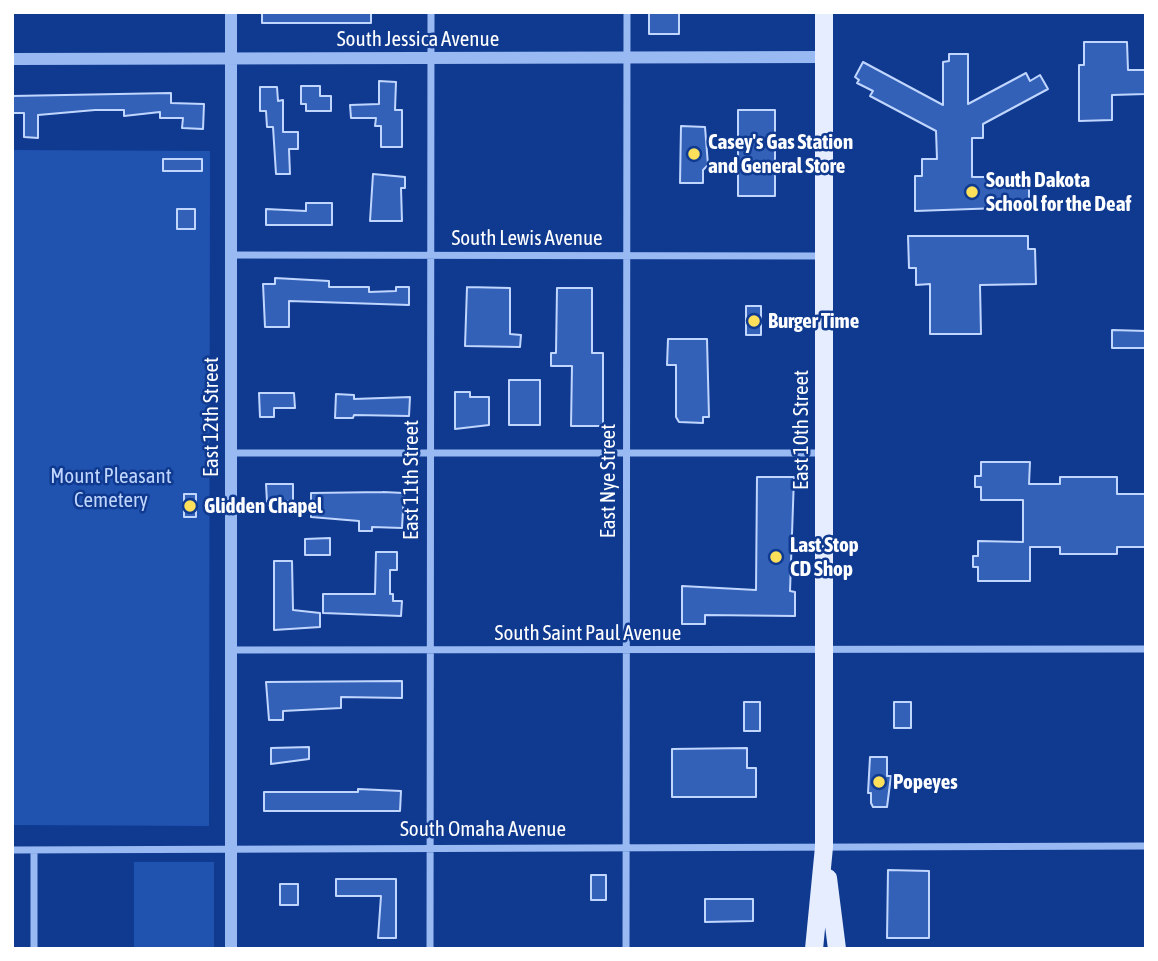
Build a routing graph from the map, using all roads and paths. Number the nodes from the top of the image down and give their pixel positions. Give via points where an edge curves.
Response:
1 (231, 12) edge
2 (431, 12) edge
3 (627, 12) edge
4 (824, 12) edge
5 (824, 57) junction
6 (232, 58) junction
7 (431, 58) junction
8 (627, 58) junction
9 (12, 59) edge
10 (230, 255) junction
11 (431, 255) junction
12 (626, 256) junction
13 (824, 256) junction
14 (230, 453) junction
15 (429, 453) junction
16 (625, 453) junction
17 (824, 453) junction
18 (1146, 649) edge
19 (230, 650) junction
20 (428, 650) junction
21 (823, 650) junction
22 (627, 651) junction
23 (430, 846) junction
24 (1146, 846) edge
25 (626, 847) junction
26 (824, 847) junction
27 (231, 849) junction
28 (12, 850) edge
29 (34, 850) junction
30 (34, 949) edge
31 (231, 949) edge
32 (430, 949) edge
33 (626, 949) edge
34 (814, 949) edge
35 (837, 949) edge

1 - 6 street, East 12th Street
2 - 7 street, East 11th Street
3 - 8 street, East Nye Street
4 - 5 main road, East 10th Street
5 - 8 street, South Jessica Avenue
5 - 13 main road, East 10th Street
6 - 7 street, South Jessica Avenue
6 - 9 street, South Jessica Avenue
6 - 10 street, East 12th Street
7 - 8 street, South Jessica Avenue
7 - 11 street, East 11th Street
8 - 12 street, East Nye Street
10 - 11 street, South Lewis Avenue
10 - 14 street, East 12th Street
11 - 12 street, South Lewis Avenue
11 - 15 street, East 11th Street
12 - 13 street, South Lewis Avenue
12 - 16 street, East Nye Street
13 - 17 main road, East 10th Street
14 - 15 street
14 - 19 street, East 12th Street
15 - 16 street
15 - 20 street, East 11th Street
16 - 17 street
16 - 22 street, East Nye Street
17 - 21 main road, East 10th Street
18 - 21 street, South Saint Paul Avenue
19 - 20 street, South Saint Paul Avenue
19 - 27 street, East 12th Street
20 - 22 street, South Saint Paul Avenue
20 - 23 street, East 11th Street
21 - 22 street, South Saint Paul Avenue
21 - 26 main road, East 10th Street
22 - 25 street, East Nye Street
23 - 25 street, South Omaha Avenue
23 - 27 street, South Omaha Avenue
23 - 32 street, East 11th Street
24 - 26 street, South Omaha Avenue
25 - 26 street, South Omaha Avenue
25 - 33 street, East Nye Street
26 - 34 main road, East 10th Street
26 - 35 main road, East 10th Street
27 - 29 street, South Omaha Avenue
27 - 31 street, East 12th Street
28 - 29 street, South Omaha Avenue
29 - 30 street

